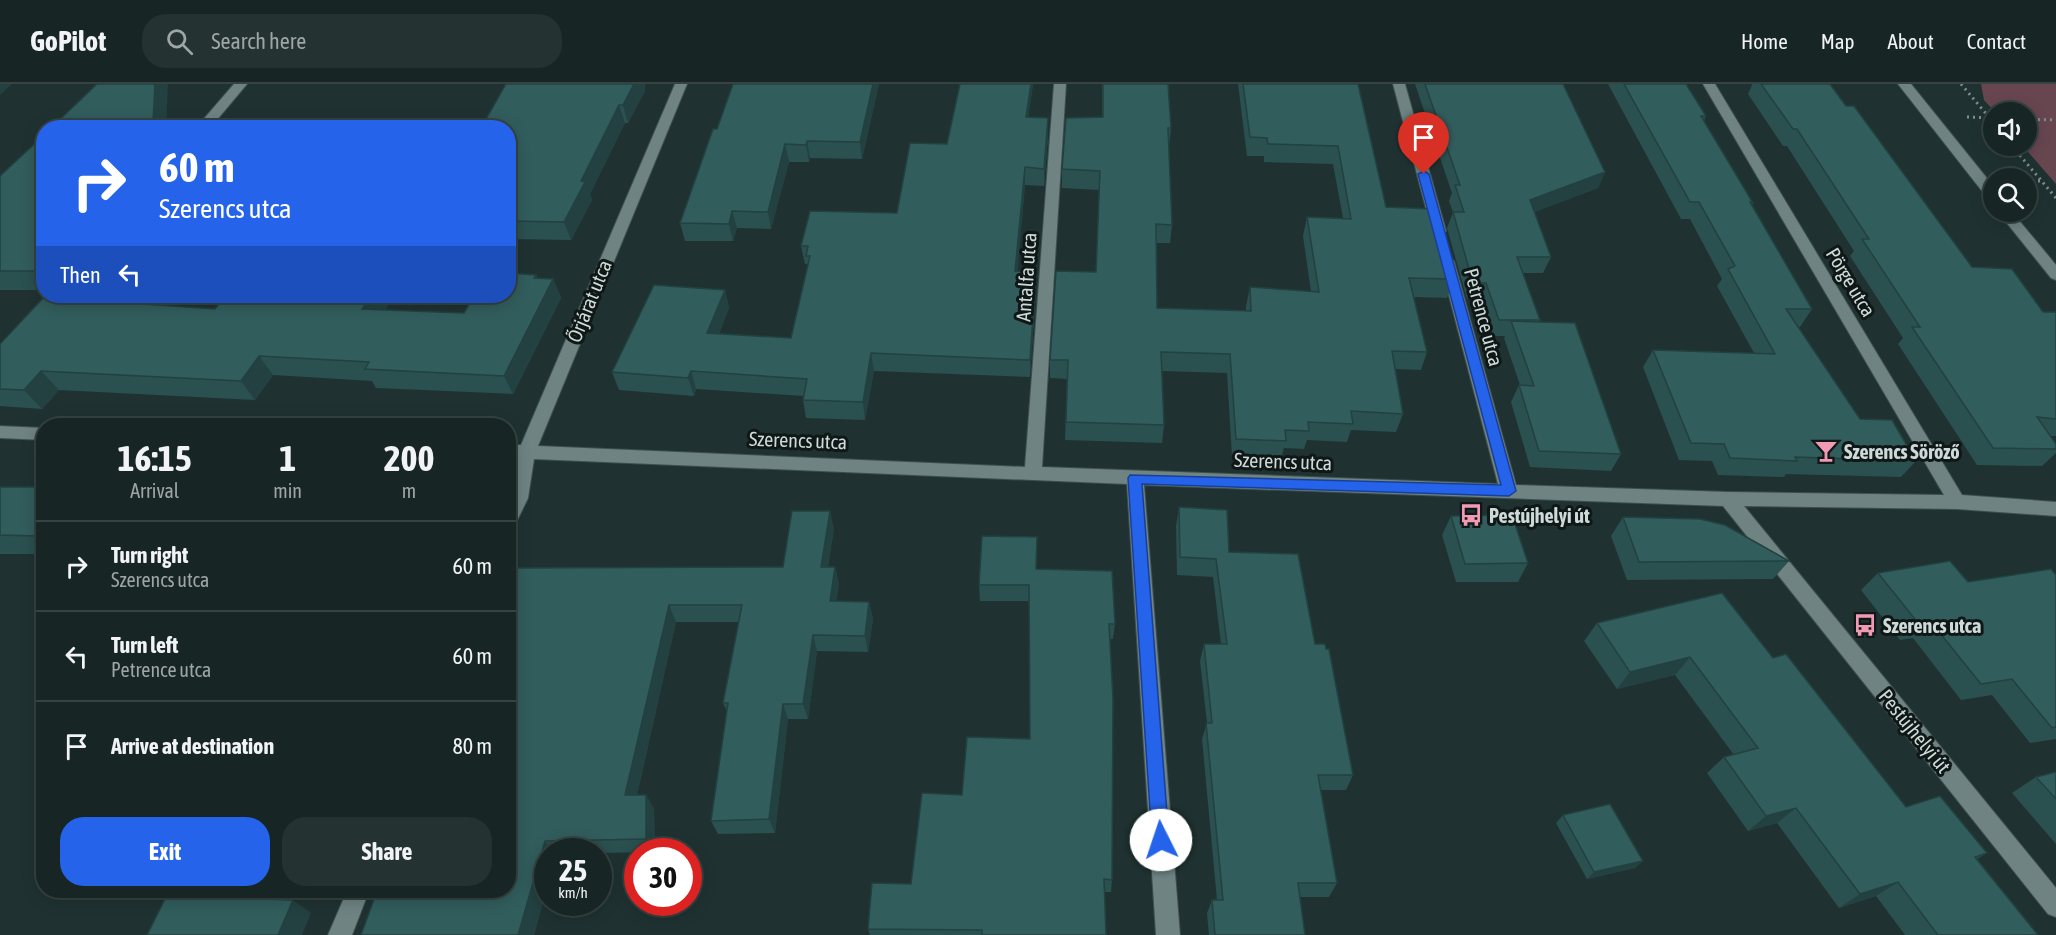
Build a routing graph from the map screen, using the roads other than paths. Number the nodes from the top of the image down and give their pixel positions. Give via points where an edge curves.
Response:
1 (241, 84) edge
2 (681, 84) edge
3 (1060, 84) edge
4 (1399, 84) edge
5 (1709, 84) edge
6 (1904, 84) edge
7 (209, 120) edge
8 (1983, 183) edge
9 (2013, 222) edge
10 (2056, 274) edge
11 (0, 432) edge
12 (36, 434) edge
13 (516, 451) edge
14 (527, 451) junction
15 (1033, 473) junction
16 (1135, 478) junction
17 (1509, 491) junction
18 (1728, 499) junction
19 (1957, 502) junction
20 (516, 505) edge
21 (2056, 509) edge
22 (355, 898) edge
23 (2056, 906) edge
24 (340, 935) edge
25 (1168, 935) edge

1 - 7 street
2 - 14 street, Őrjárat utca
3 - 15 street, Antalfa utca
4 - 17 street, Petrence utca
5 - 19 street, Pörge utca
6 - 8 street
9 - 10 street
11 - 12 street
13 - 14 street, Szerencs utca
14 - 15 street, Szerencs utca
14 - 20 street, Őrjárat utca
15 - 16 street, Szerencs utca
16 - 17 street, Szerencs utca
16 - 25 street
17 - 18 street, Szerencs utca
18 - 19 street, Szerencs utca
18 - 23 street, Pestújhelyi út
19 - 21 street, Szerencs utca
22 - 24 street

